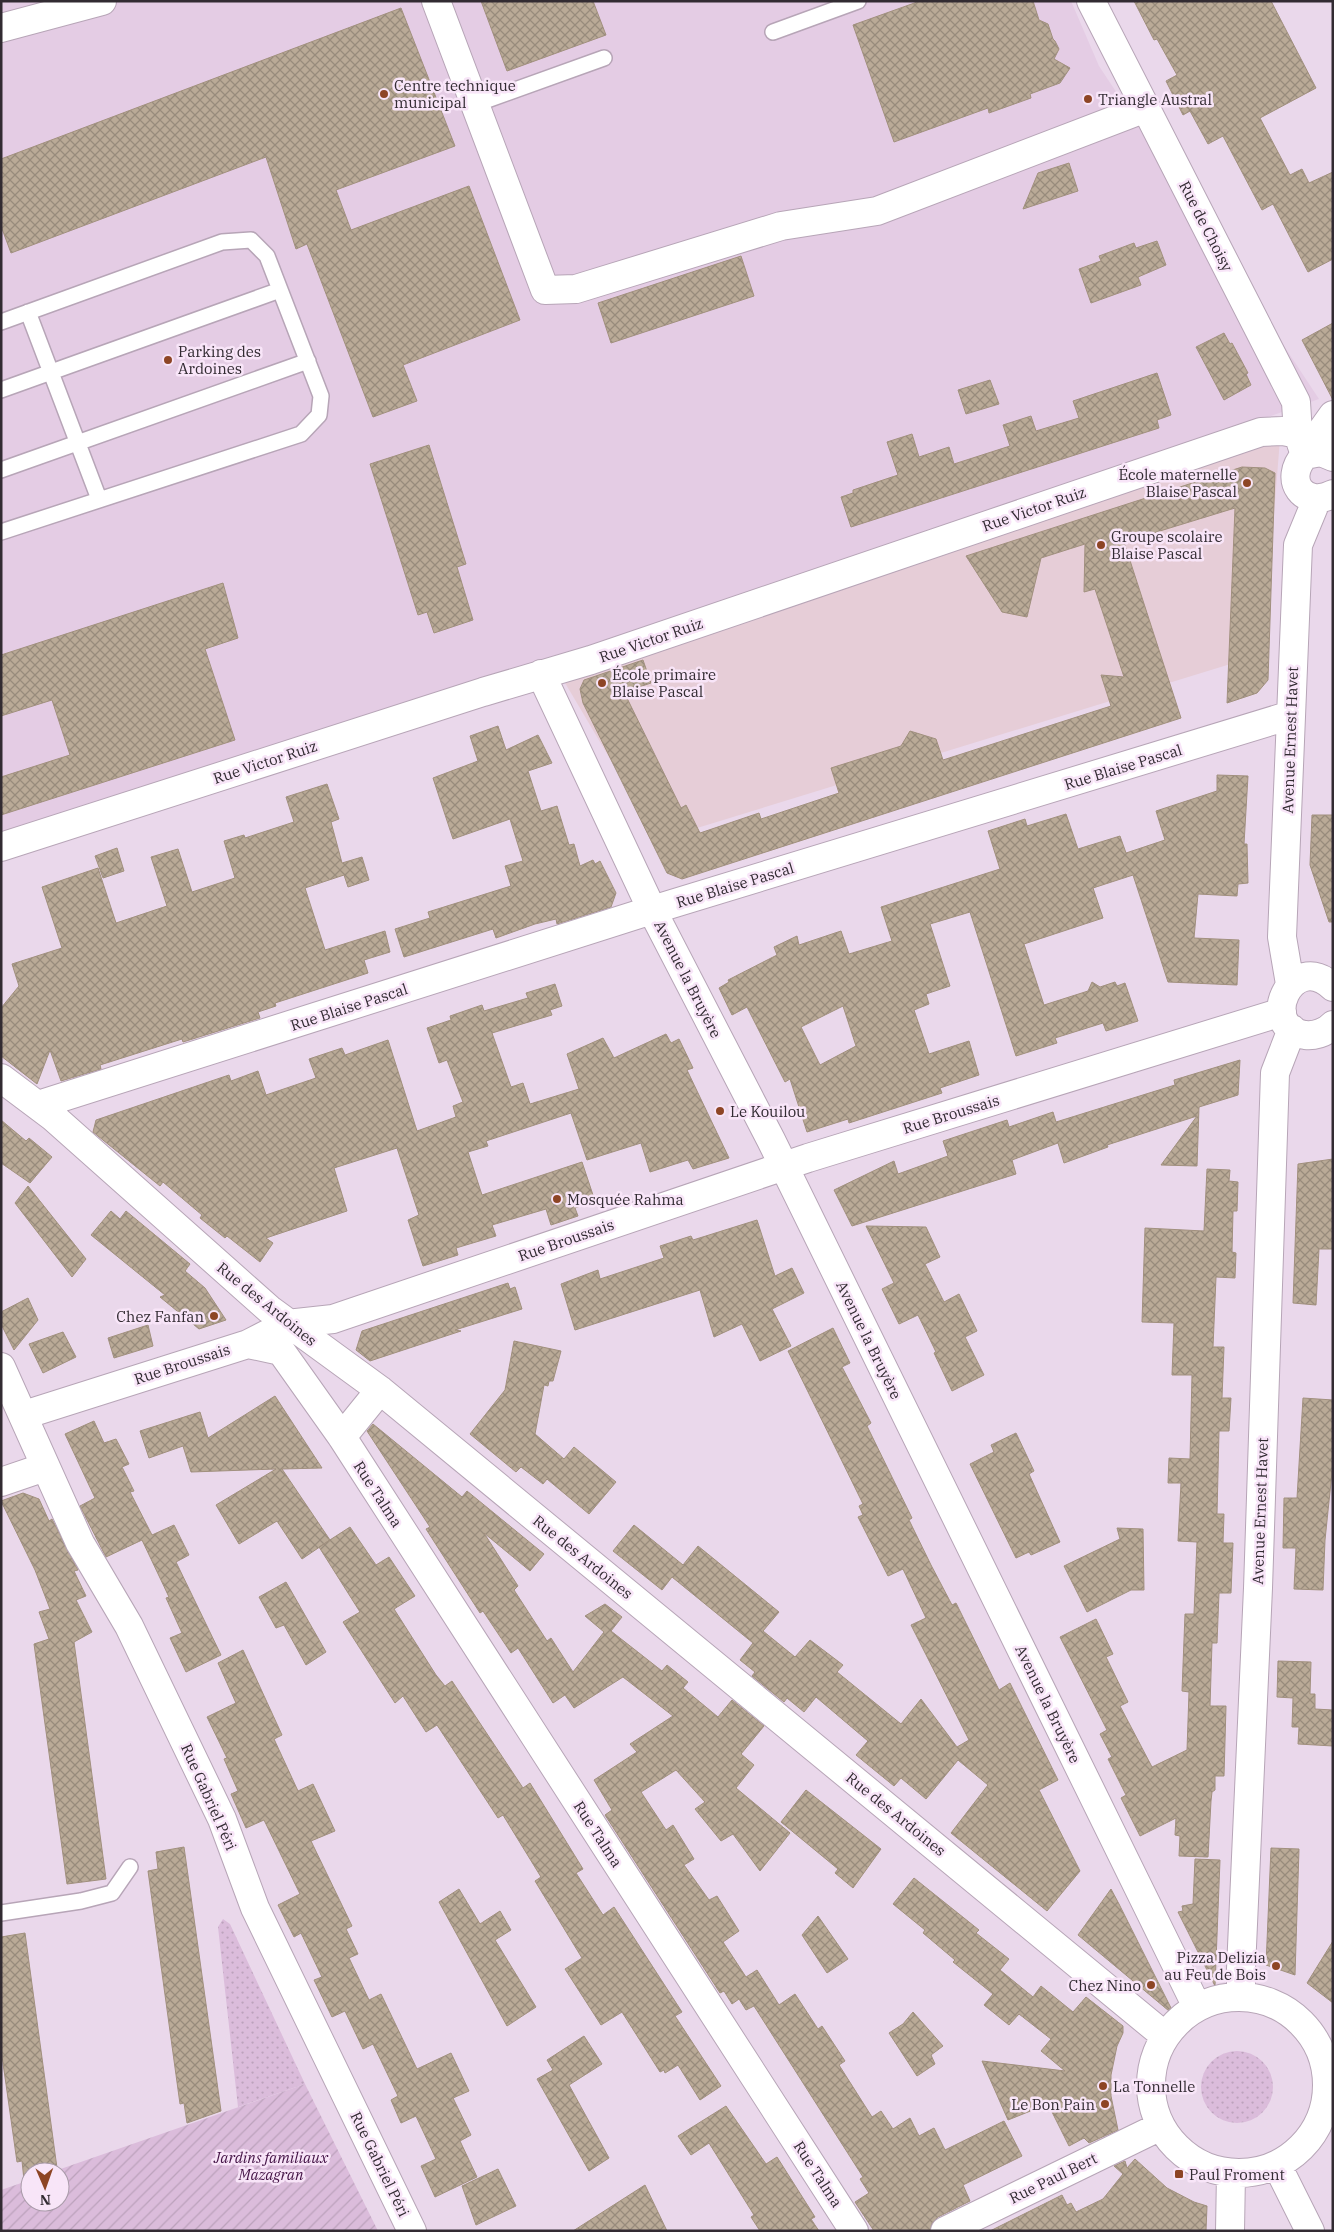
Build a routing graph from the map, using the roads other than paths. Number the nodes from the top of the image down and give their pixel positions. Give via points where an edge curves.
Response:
1 (102, 1) edge
2 (436, 1) edge
3 (858, 1) edge
4 (1091, 1) edge
5 (1, 28) edge
6 (773, 32) dead end
7 (604, 58) dead end
8 (476, 104) junction
9 (1146, 108) junction
10 (280, 290) junction
11 (28, 312) junction
12 (1, 322) edge
13 (308, 361) junction
14 (50, 371) junction
15 (1, 390) edge
16 (1333, 415) edge
17 (79, 442) junction
18 (1314, 450) edge
19 (1, 470) edge
20 (1318, 496) edge
21 (100, 499) junction
22 (1, 532) edge
23 (541, 674) junction
24 (1291, 715) junction
25 (1, 847) edge
26 (652, 910) junction
27 (1290, 984) junction
28 (1333, 987) edge
29 (1287, 1021) junction
30 (1331, 1031) edge
31 (1, 1078) edge
32 (38, 1105) junction
33 (784, 1167) junction
34 (287, 1324) junction
35 (248, 1344) junction
36 (1, 1367) edge
37 (380, 1390) junction
38 (24, 1415) junction
39 (342, 1437) junction
40 (45, 1467) junction
41 (1, 1482) edge
42 (130, 1867) dead end
43 (1, 1913) edge
44 (1241, 1997) junction
45 (1198, 2007) junction
46 (1166, 2036) junction
47 (1325, 2041) edge
48 (1161, 2126) junction
49 (1277, 2165) junction
50 (1231, 2173) junction
51 (412, 2231) edge
52 (854, 2231) edge
53 (945, 2231) edge
54 (1230, 2231) edge
55 (1310, 2231) edge

1 - 5 street
2 - 8 street
3 - 6 lane
4 - 9 street, Rue de Choisy
7 - 8 lane
8 - 9 street via 545,290 576,289 781,226 877,211
9 - 18 street, Rue de Choisy via 1296,402
10 - 11 lane via 267,256 251,240 231,241
10 - 13 lane
10 - 14 lane
11 - 12 lane
11 - 14 lane
13 - 17 lane
13 - 21 lane via 321,396 319,415 301,434
14 - 15 lane
14 - 17 lane
16 - 18 street
17 - 19 lane
17 - 21 lane
18 - 20 street via 1295,469 1294,477 1298,488
18 - 23 street, Rue Victor Ruiz via 1283,431 1261,432 591,660
20 - 24 street, Avenue Ernest Havet via 1298,546
21 - 22 lane
23 - 25 street, Rue Victor Ruiz
23 - 26 street, Avenue la Bruyère
24 - 26 street, Rue Blaise Pascal
24 - 27 street, Avenue Ernest Havet via 1282,937
26 - 32 street, Rue Blaise Pascal
26 - 33 street, Avenue la Bruyère
27 - 28 street via 1309,977 1318,978
27 - 29 street, Avenue Ernest Havet via 1281,1002
29 - 30 street via 1301,1034 1311,1036
29 - 33 street, Rue Broussais
29 - 44 street, Avenue Ernest Havet via 1275,1073
31 - 32 street, Rue des Ardoines
32 - 34 street, Rue des Ardoines
33 - 34 street, Rue Broussais via 333,1319
33 - 45 street, Avenue la Bruyère
34 - 35 street, Rue Broussais
34 - 37 street, Rue des Ardoines
35 - 38 street, Rue Broussais
35 - 39 street, Rue Talma via 281,1351
36 - 38 street, Rue Gabriel Péri
37 - 39 street
37 - 46 street, Rue des Ardoines
38 - 40 street, Rue Gabriel Péri
39 - 52 street, Rue Talma
40 - 41 street
40 - 51 street, Rue Gabriel Péri via 80,1543 129,1626 222,1819 255,1908
42 - 43 lane via 112,1893
44 - 45 street via 1217,1999
44 - 47 street via 1265,2000 1286,2010
45 - 46 street
46 - 48 street via 1155,2058 1151,2080 1152,2103
47 - 49 street via 1327,2100 1317,2127 1300,2149
48 - 50 street via 1178,2149 1203,2165
48 - 53 street, Rue Paul Bert
49 - 50 street via 1252,2172
49 - 55 street
50 - 54 street

